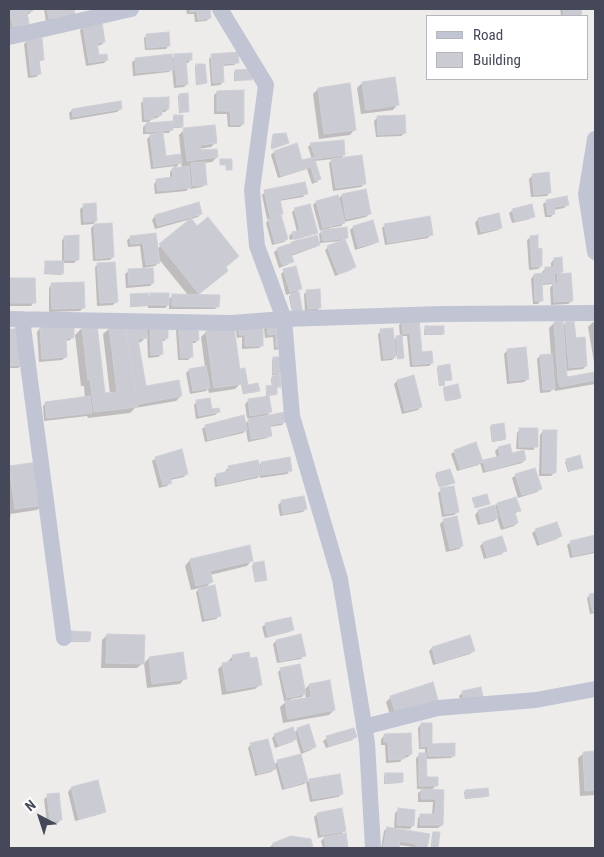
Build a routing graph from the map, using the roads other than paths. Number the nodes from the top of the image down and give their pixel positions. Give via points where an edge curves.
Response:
1 (131, 9) edge
2 (220, 9) edge
3 (9, 37) edge
4 (595, 139) edge
5 (595, 252) edge
6 (595, 312) edge
7 (284, 318) junction
8 (15, 319) edge
9 (64, 638) dead end
10 (595, 689) edge
11 (364, 727) junction
12 (373, 848) edge

1 - 3 street
2 - 7 street via 266,85 252,190 257,246
4 - 5 street via 586,194
6 - 7 street
7 - 8 street via 231,323
7 - 11 street via 292,416 340,579
8 - 9 street
10 - 11 street via 536,700 438,708
11 - 12 street

